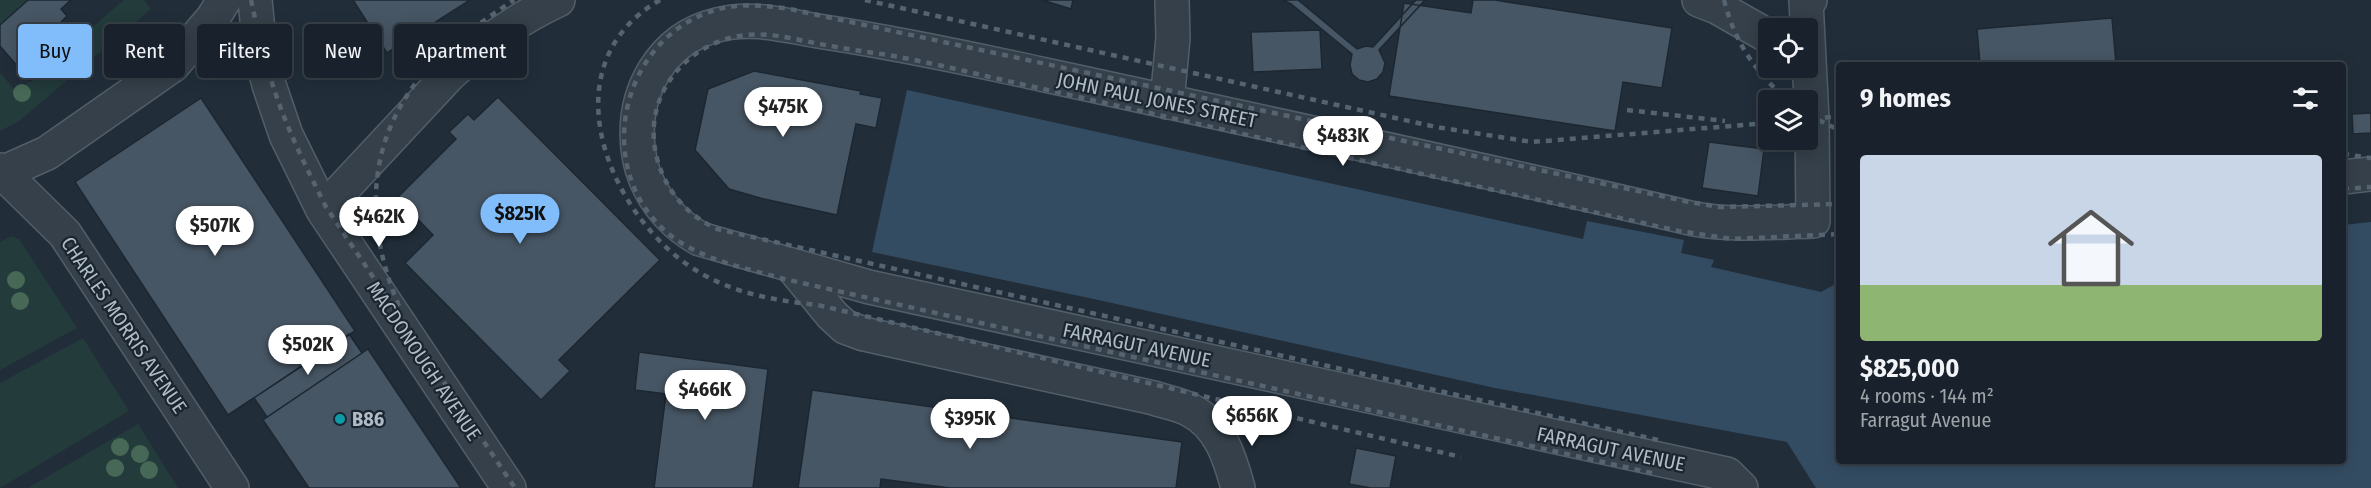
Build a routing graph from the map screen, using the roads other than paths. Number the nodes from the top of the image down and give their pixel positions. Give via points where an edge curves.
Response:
1 (224, 0) edge
2 (255, 0) edge
3 (558, 0) edge
4 (1172, 0) edge
5 (1699, 0) edge
6 (1810, 0) edge
7 (745, 7) edge
8 (1807, 18) edge
9 (1758, 30) edge
10 (1810, 78) edge
11 (1167, 102) junction
12 (639, 108) joint
13 (1, 172) edge
14 (2371, 174) edge
15 (2346, 177) edge
16 (323, 210) junction
17 (1826, 219) edge
18 (791, 265) junction
19 (1732, 483) edge
20 (232, 488) edge
21 (509, 488) edge
22 (1238, 488) edge

1 - 13 street via 173,65 47,153
2 - 16 street, MACDONOUGH AVENUE via 268,85 286,135
3 - 16 street via 513,24 469,56
4 - 11 street
5 - 9 street
6 - 8 street, JOHN PAUL JONES STREET via 1806,0
7 - 11 street, JOHN PAUL JONES STREET
7 - 12 street, JOHN PAUL JONES STREET via 674,47 652,72
10 - 17 street, JOHN PAUL JONES STREET
11 - 17 street, JOHN PAUL JONES STREET via 1716,223
12 - 18 street, FARRAGUT AVENUE via 640,159 667,214 700,239
13 - 20 street, CHARLES MORRIS AVENUE via 65,234
14 - 15 street
16 - 21 street, MACDONOUGH AVENUE
18 - 19 street, FARRAGUT AVENUE via 869,287
18 - 22 street via 832,315 845,327 864,334 1154,398 1190,410 1214,428

